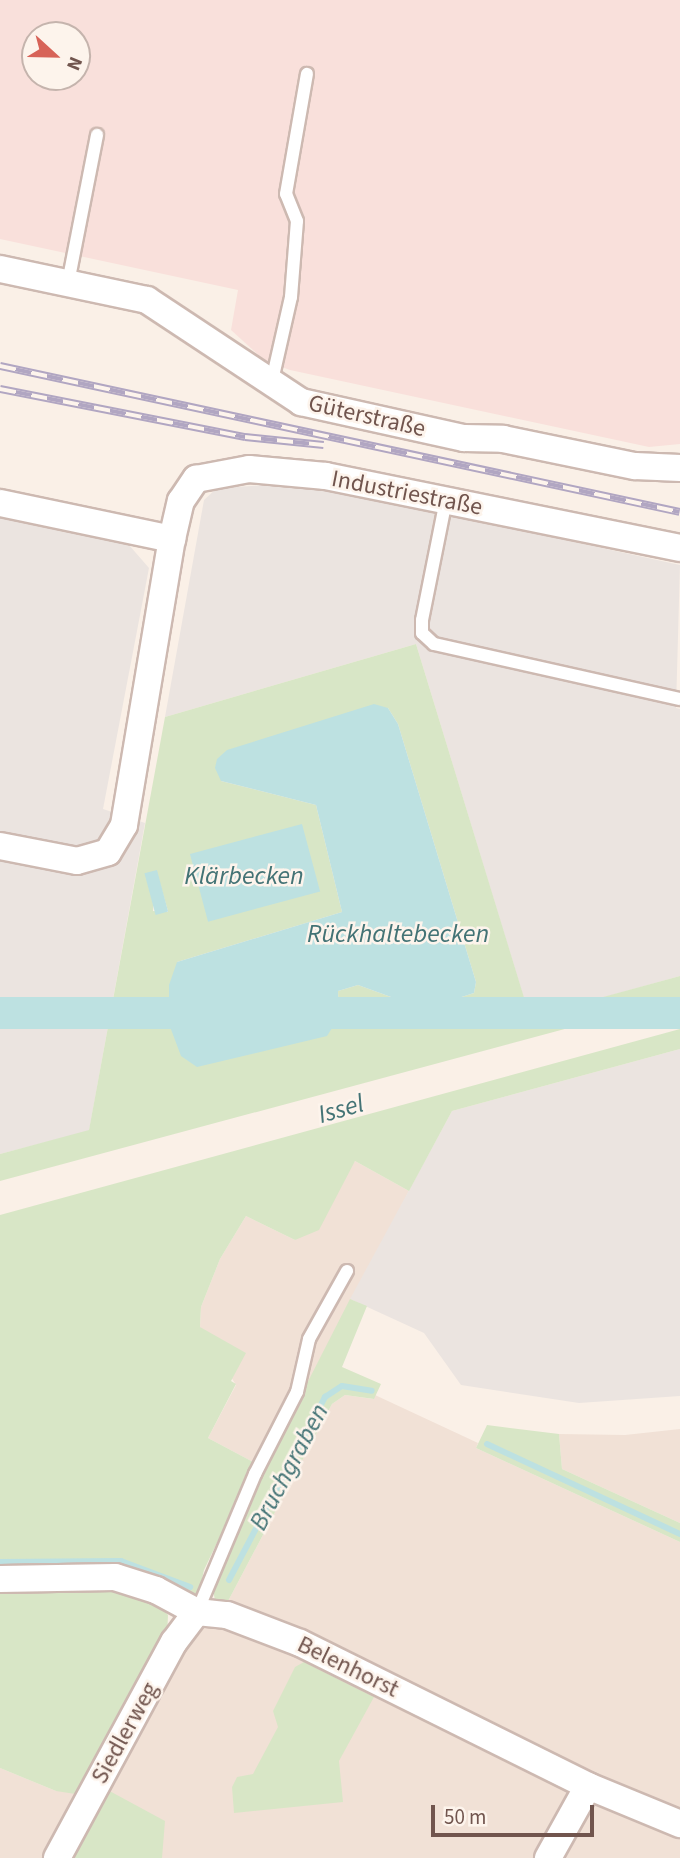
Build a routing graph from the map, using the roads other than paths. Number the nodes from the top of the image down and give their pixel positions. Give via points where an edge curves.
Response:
1 (306, 74) dead end
2 (97, 135) dead end
3 (0, 269) edge
4 (68, 283) junction
5 (270, 385) junction
6 (680, 468) edge
7 (446, 500) junction
8 (0, 503) edge
9 (172, 539) junction
10 (680, 548) edge
11 (680, 699) edge
12 (0, 846) edge
13 (347, 1271) dead end
14 (0, 1579) edge
15 (197, 1612) junction
16 (588, 1786) junction
17 (680, 1824) edge
18 (57, 1858) edge
19 (548, 1858) edge

1 - 5 lane via 286,194 297,221 291,297
2 - 4 lane
3 - 4 street, Güterstraße
4 - 5 street, Güterstraße via 147,300
5 - 6 street, Güterstraße via 301,402 464,438 503,439 635,466
7 - 9 street, Industriestraße via 326,476 249,469 196,479 181,501
7 - 10 street, Industriestraße
7 - 11 lane via 422,620 422,633 434,645
8 - 9 street
9 - 12 street, Industriestraße via 124,825 108,852 77,861
13 - 15 lane via 309,1339 297,1392 255,1474
14 - 15 street, Belenhorst via 115,1577 156,1590
15 - 16 street, Belenhorst via 227,1615 300,1643
15 - 18 street, Siedlerweg via 174,1642
16 - 17 street, Belenhorst
16 - 19 street

